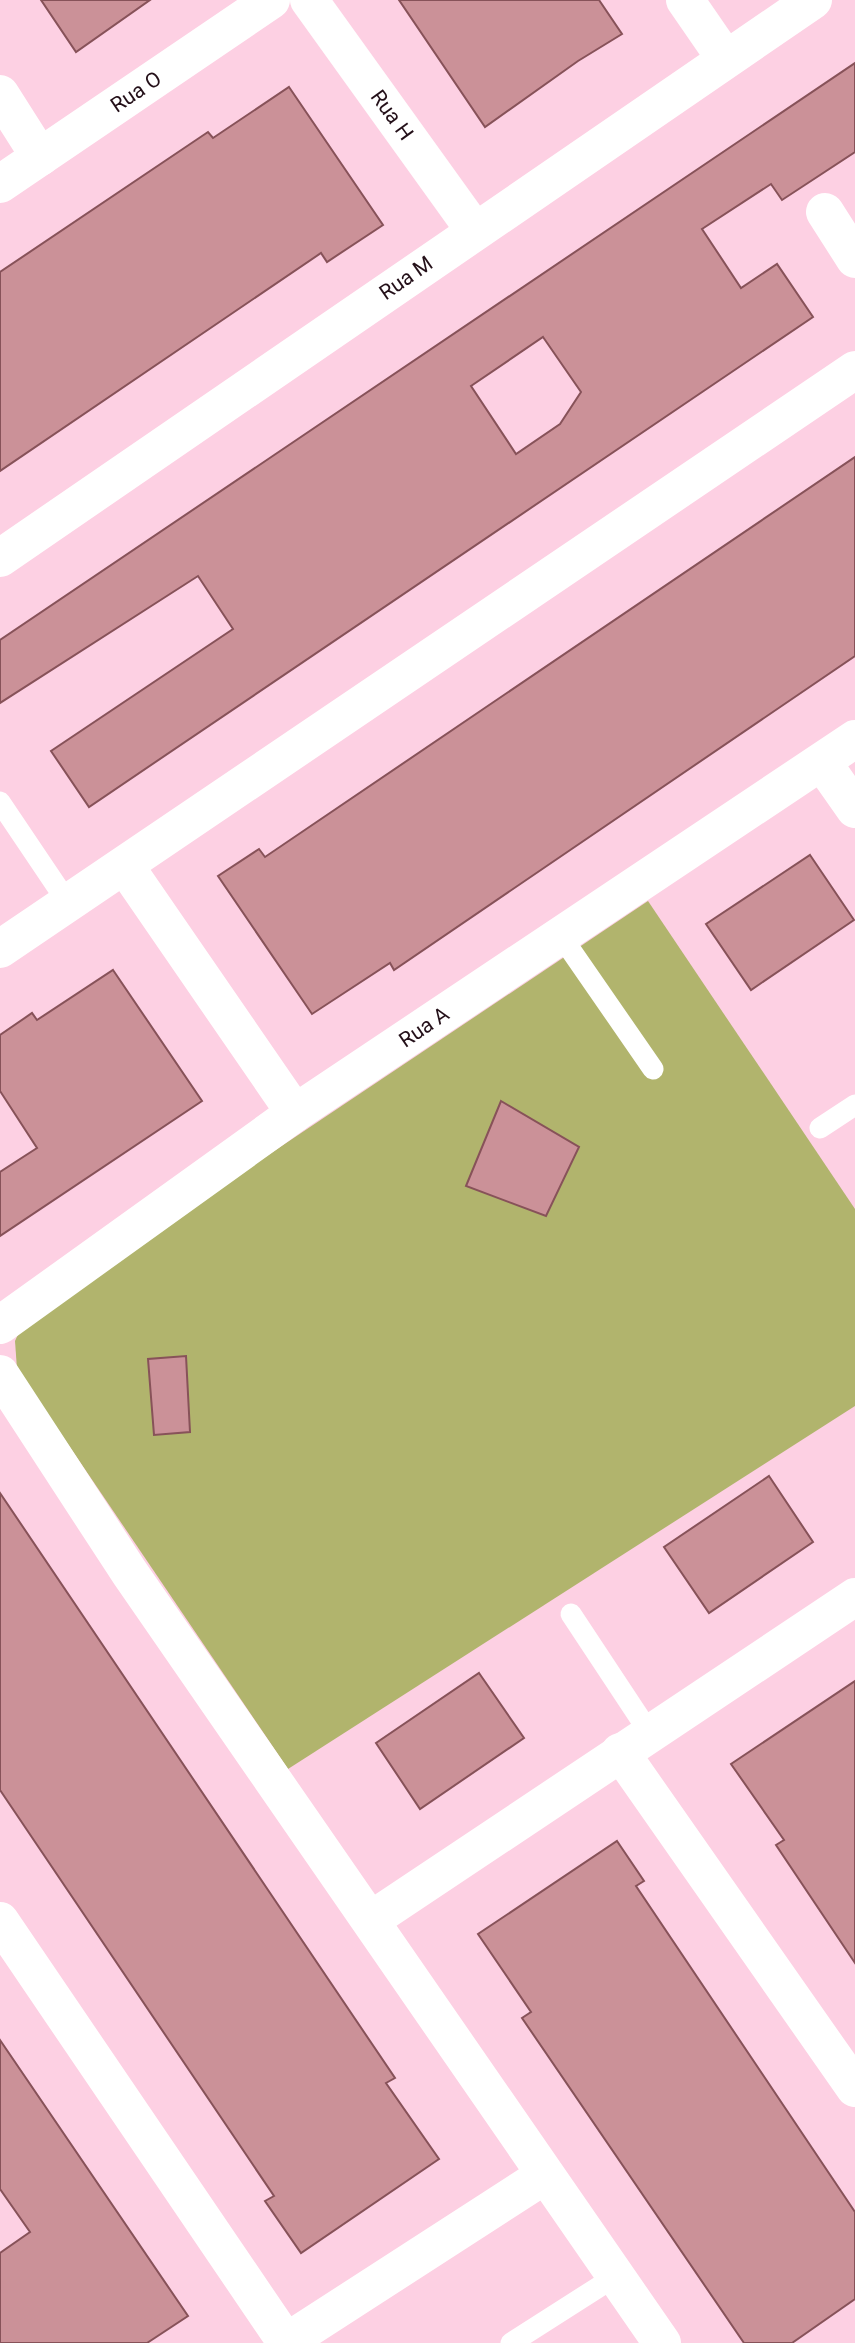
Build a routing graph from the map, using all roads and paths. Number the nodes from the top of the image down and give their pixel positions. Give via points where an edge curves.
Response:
1 (271, 0) edge
2 (309, 0) edge
3 (685, 0) edge
4 (813, 0) edge
5 (725, 58) junction
6 (0, 94) edge
7 (40, 157) junction
8 (0, 184) edge
9 (825, 212) dead end
10 (475, 230) junction
11 (855, 259) edge
12 (855, 370) edge
13 (0, 558) edge
14 (855, 739) edge
15 (822, 762) junction
16 (0, 802) edge
17 (855, 809) edge
18 (125, 866) junction
19 (68, 903) junction
20 (561, 936) junction
21 (0, 949) edge
22 (653, 1069) dead end
23 (855, 1105) edge
24 (295, 1113) junction
25 (820, 1128) dead end
26 (0, 1325) edge
27 (0, 1374) edge
28 (855, 1597) edge
29 (571, 1615) dead end
30 (635, 1742) junction
31 (371, 1920) junction
32 (0, 1921) edge
33 (855, 2088) edge
34 (545, 2175) junction
35 (616, 2276) junction
36 (286, 2343) edge
37 (511, 2343) edge
38 (662, 2343) edge

1 - 7 street, Rua O
2 - 10 street, Rua H
3 - 5 street
4 - 5 street, Rua M
5 - 10 street, Rua M
6 - 7 street
7 - 8 street, Rua O
9 - 11 street
10 - 13 street, Rua M
12 - 18 street
14 - 15 street, Rua A
15 - 17 street
15 - 20 street, Rua A
16 - 19 lane
18 - 19 street
18 - 24 street
19 - 21 street
20 - 22 lane
20 - 24 street, Rua A
23 - 25 lane
24 - 26 street, Rua A
27 - 31 street via 129,1572
28 - 30 street
29 - 30 lane
30 - 31 street
30 - 33 street
31 - 34 street
32 - 36 street
34 - 35 street
34 - 36 street
35 - 37 lane
35 - 38 street

